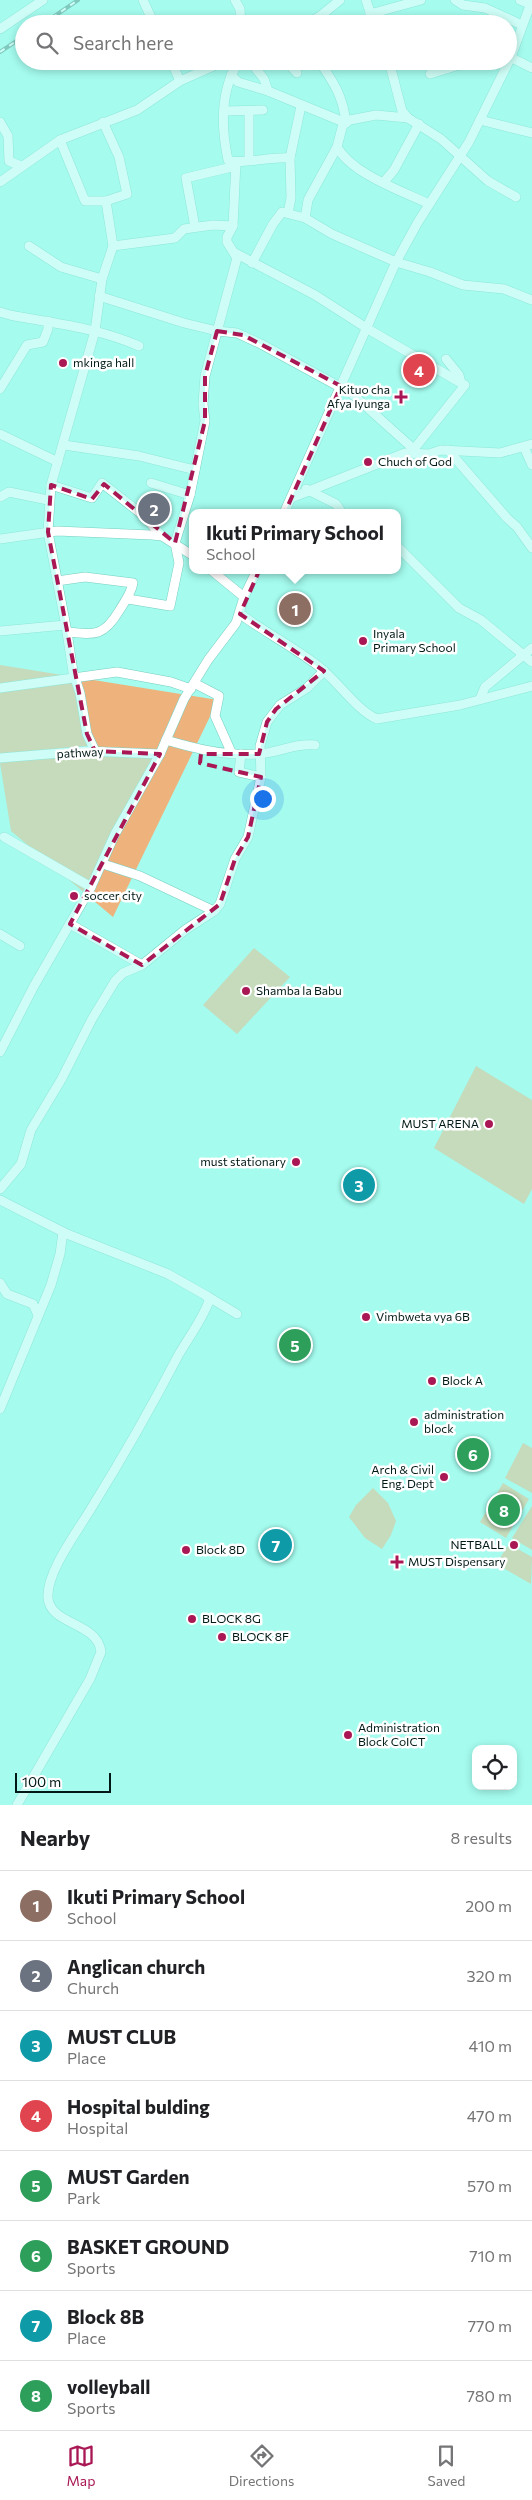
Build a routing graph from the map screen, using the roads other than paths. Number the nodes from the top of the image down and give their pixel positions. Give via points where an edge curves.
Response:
1 (43, 0) edge
2 (143, 0) edge
3 (235, 0) edge
4 (340, 0) edge
5 (366, 0) edge
6 (421, 0) edge
7 (455, 0) edge
8 (520, 0) edge
9 (531, 2) edge
10 (406, 3) edge
11 (479, 3) edge
12 (370, 14) joint
13 (21, 15) edge
14 (150, 15) edge
15 (240, 15) edge
16 (321, 15) edge
17 (504, 15) edge
18 (15, 19) edge
19 (517, 22) edge
20 (522, 24) junction
21 (0, 29) edge
22 (517, 36) edge
23 (517, 60) edge
24 (532, 68) edge
25 (175, 70) edge
26 (205, 70) edge
27 (234, 70) edge
28 (257, 70) edge
29 (295, 70) edge
30 (326, 70) edge
31 (391, 70) edge
32 (443, 70) edge
33 (503, 70) edge
34 (297, 73) dead end
35 (430, 74) dead end
36 (231, 75) junction
37 (180, 81) junction
38 (268, 91) junction
39 (302, 106) junction
40 (263, 110) dead end
41 (224, 111) junction
42 (249, 112) junction
43 (408, 118) junction
44 (480, 120) junction
45 (0, 122) edge
46 (103, 122) junction
47 (346, 123) junction
48 (419, 124) junction
49 (532, 134) edge
50 (60, 140) junction
51 (338, 147) junction
52 (290, 158) junction
53 (460, 158) junction
54 (249, 160) junction
55 (236, 164) junction
56 (21, 166) junction
57 (0, 182) edge
58 (384, 182) junction
59 (516, 197) dead end
60 (106, 201) junction
61 (429, 204) junction
62 (288, 213) junction
63 (305, 218) junction
64 (233, 226) junction
65 (195, 227) junction
66 (29, 246) dead end
67 (113, 246) junction
68 (235, 253) junction
69 (396, 262) junction
70 (252, 263) junction
71 (102, 279) junction
72 (99, 296) junction
73 (532, 300) edge
74 (0, 312) edge
75 (48, 321) junction
76 (368, 329) junction
77 (94, 331) junction
78 (217, 331) junction
79 (139, 346) dead end
80 (446, 359) dead end
81 (461, 383) junction
82 (341, 386) junction
83 (0, 389) edge
84 (0, 434) edge
85 (64, 445) junction
86 (528, 446) edge
87 (448, 450) junction
88 (416, 451) junction
89 (58, 462) junction
90 (532, 465) edge
91 (196, 470) junction
92 (151, 483) dead end
93 (298, 483) junction
94 (51, 485) junction
95 (308, 490) junction
96 (190, 494) junction
97 (0, 497) edge
98 (291, 498) junction
99 (48, 500) junction
100 (286, 509) edge
101 (339, 509) edge
102 (48, 532) junction
103 (162, 536) junction
104 (0, 539) edge
105 (175, 543) junction
106 (532, 548) edge
107 (401, 549) edge
108 (189, 553) edge
109 (216, 574) edge
110 (255, 574) edge
111 (57, 582) junction
112 (244, 597) junction
113 (128, 599) junction
114 (240, 614) junction
115 (66, 629) junction
116 (0, 631) edge
117 (532, 648) edge
118 (524, 655) junction
119 (532, 662) edge
120 (324, 671) junction
121 (76, 679) junction
122 (192, 686) junction
123 (532, 686) edge
124 (0, 688) edge
125 (480, 699) junction
126 (166, 740) junction
127 (315, 745) dead end
128 (95, 752) junction
129 (160, 754) junction
130 (232, 754) junction
131 (241, 754) junction
132 (259, 754) junction
133 (0, 758) edge
134 (261, 776) junction
135 (4, 837) dead end
136 (103, 864) junction
137 (91, 887) junction
138 (214, 911) junction
139 (70, 924) junction
140 (0, 934) edge
141 (20, 946) dead end
142 (142, 964) junction
143 (1, 1047) edge
144 (0, 1189) edge
145 (0, 1200) edge
146 (63, 1232) junction
147 (0, 1283) edge
148 (207, 1296) junction
149 (237, 1314) dead end
150 (38, 1315) junction
151 (0, 1409) edge
152 (17, 1805) edge

1 - 13 street
2 - 14 street
3 - 15 street
4 - 16 street
5 - 12 street
6 - 10 street
7 - 11 street via 463,5
8 - 9 street
9 - 20 street
10 - 12 street
11 - 17 street
18 - 21 street
19 - 20 street
20 - 22 street
23 - 24 street
25 - 37 street
26 - 37 street
27 - 36 street
28 - 38 street
29 - 34 street
30 - 47 street via 345,108
31 - 43 street via 402,111
32 - 35 street
33 - 44 street
36 - 38 street via 244,85
36 - 41 street
37 - 46 street via 137,110
38 - 39 street
39 - 47 street
39 - 52 street
40 - 42 street
41 - 42 street
41 - 55 street via 228,160
42 - 54 street
43 - 47 street via 376,115
43 - 48 street
44 - 49 street
44 - 53 street
45 - 56 street via 8,136 9,161
46 - 50 street
46 - 60 street via 119,157 127,194
47 - 51 street via 343,124
48 - 53 street
48 - 58 street via 398,164
50 - 56 street
50 - 60 street via 85,201
51 - 58 street via 348,161
51 - 63 street via 308,200
52 - 54 street
52 - 62 street via 292,198
53 - 59 street via 488,181
53 - 61 street
54 - 55 street
55 - 64 street
55 - 65 street via 186,178
56 - 57 street
58 - 61 street
60 - 67 street
61 - 69 street
62 - 63 street
62 - 70 street via 280,213
63 - 69 street via 332,234
64 - 65 street
64 - 68 street via 227,242
65 - 67 street via 184,229 175,238
66 - 71 street via 61,267
67 - 71 street
68 - 70 street
68 - 78 street via 236,263
69 - 73 street via 463,285 504,289
69 - 76 street
70 - 76 street via 315,295
71 - 72 street
72 - 77 street
72 - 78 street via 150,314
74 - 75 street
75 - 77 street
75 - 83 street via 44,342 27,345
76 - 81 street
76 - 82 street
77 - 79 street
77 - 85 street
78 - 82 street via 243,335
78 - 91 street via 205,376 205,421
80 - 81 street via 459,375
81 - 88 street via 465,385
82 - 88 street
82 - 93 street
84 - 89 street
85 - 89 street
85 - 91 street via 139,456
86 - 87 street via 488,454
86 - 90 street
87 - 88 street
87 - 106 street via 518,527
88 - 95 street
89 - 94 street
91 - 96 street
92 - 96 street
93 - 95 street
93 - 98 street
94 - 99 street
94 - 103 street via 92,498 102,483 138,510
95 - 98 street
95 - 101 street via 336,504
96 - 105 street
97 - 99 street via 9,492
98 - 100 street
99 - 102 street
102 - 103 street
102 - 104 street
102 - 111 street
103 - 105 street
105 - 108 street
105 - 113 street via 179,562 170,606
107 - 118 street via 459,608 481,620
109 - 112 street
110 - 112 street
111 - 113 street via 85,577 133,583
111 - 115 street
112 - 114 street
113 - 115 street via 113,622 101,632 92,635
114 - 120 street
114 - 122 street
115 - 116 street
115 - 121 street
117 - 118 street
118 - 119 street
118 - 125 street via 484,687
120 - 125 street via 369,716 377,719
120 - 132 street via 308,688 276,709 267,722
121 - 122 street via 117,672
121 - 124 street
121 - 128 street via 87,734
122 - 126 street
122 - 130 street via 218,696 215,716
123 - 125 street
126 - 129 street
126 - 130 street
127 - 132 street via 293,745
128 - 129 street, pathway
128 - 133 street, pathway
129 - 136 street via 115,834
130 - 131 street
131 - 132 street
131 - 134 street via 239,772
132 - 134 street
134 - 138 street via 248,837 235,860 222,901
135 - 137 street
136 - 137 street
136 - 138 street via 140,876
137 - 139 street
138 - 142 street
139 - 142 street
139 - 143 street
140 - 141 street
142 - 144 street via 123,973 110,989 31,1130 21,1164
145 - 146 street
146 - 148 street via 168,1274
146 - 150 street via 56,1268
147 - 150 street via 7,1294 32,1304
148 - 149 street
148 - 152 street via 206,1308 64,1554 50,1584 48,1600 52,1609 91,1634 100,1645 101,1652 90,1679
150 - 151 street

